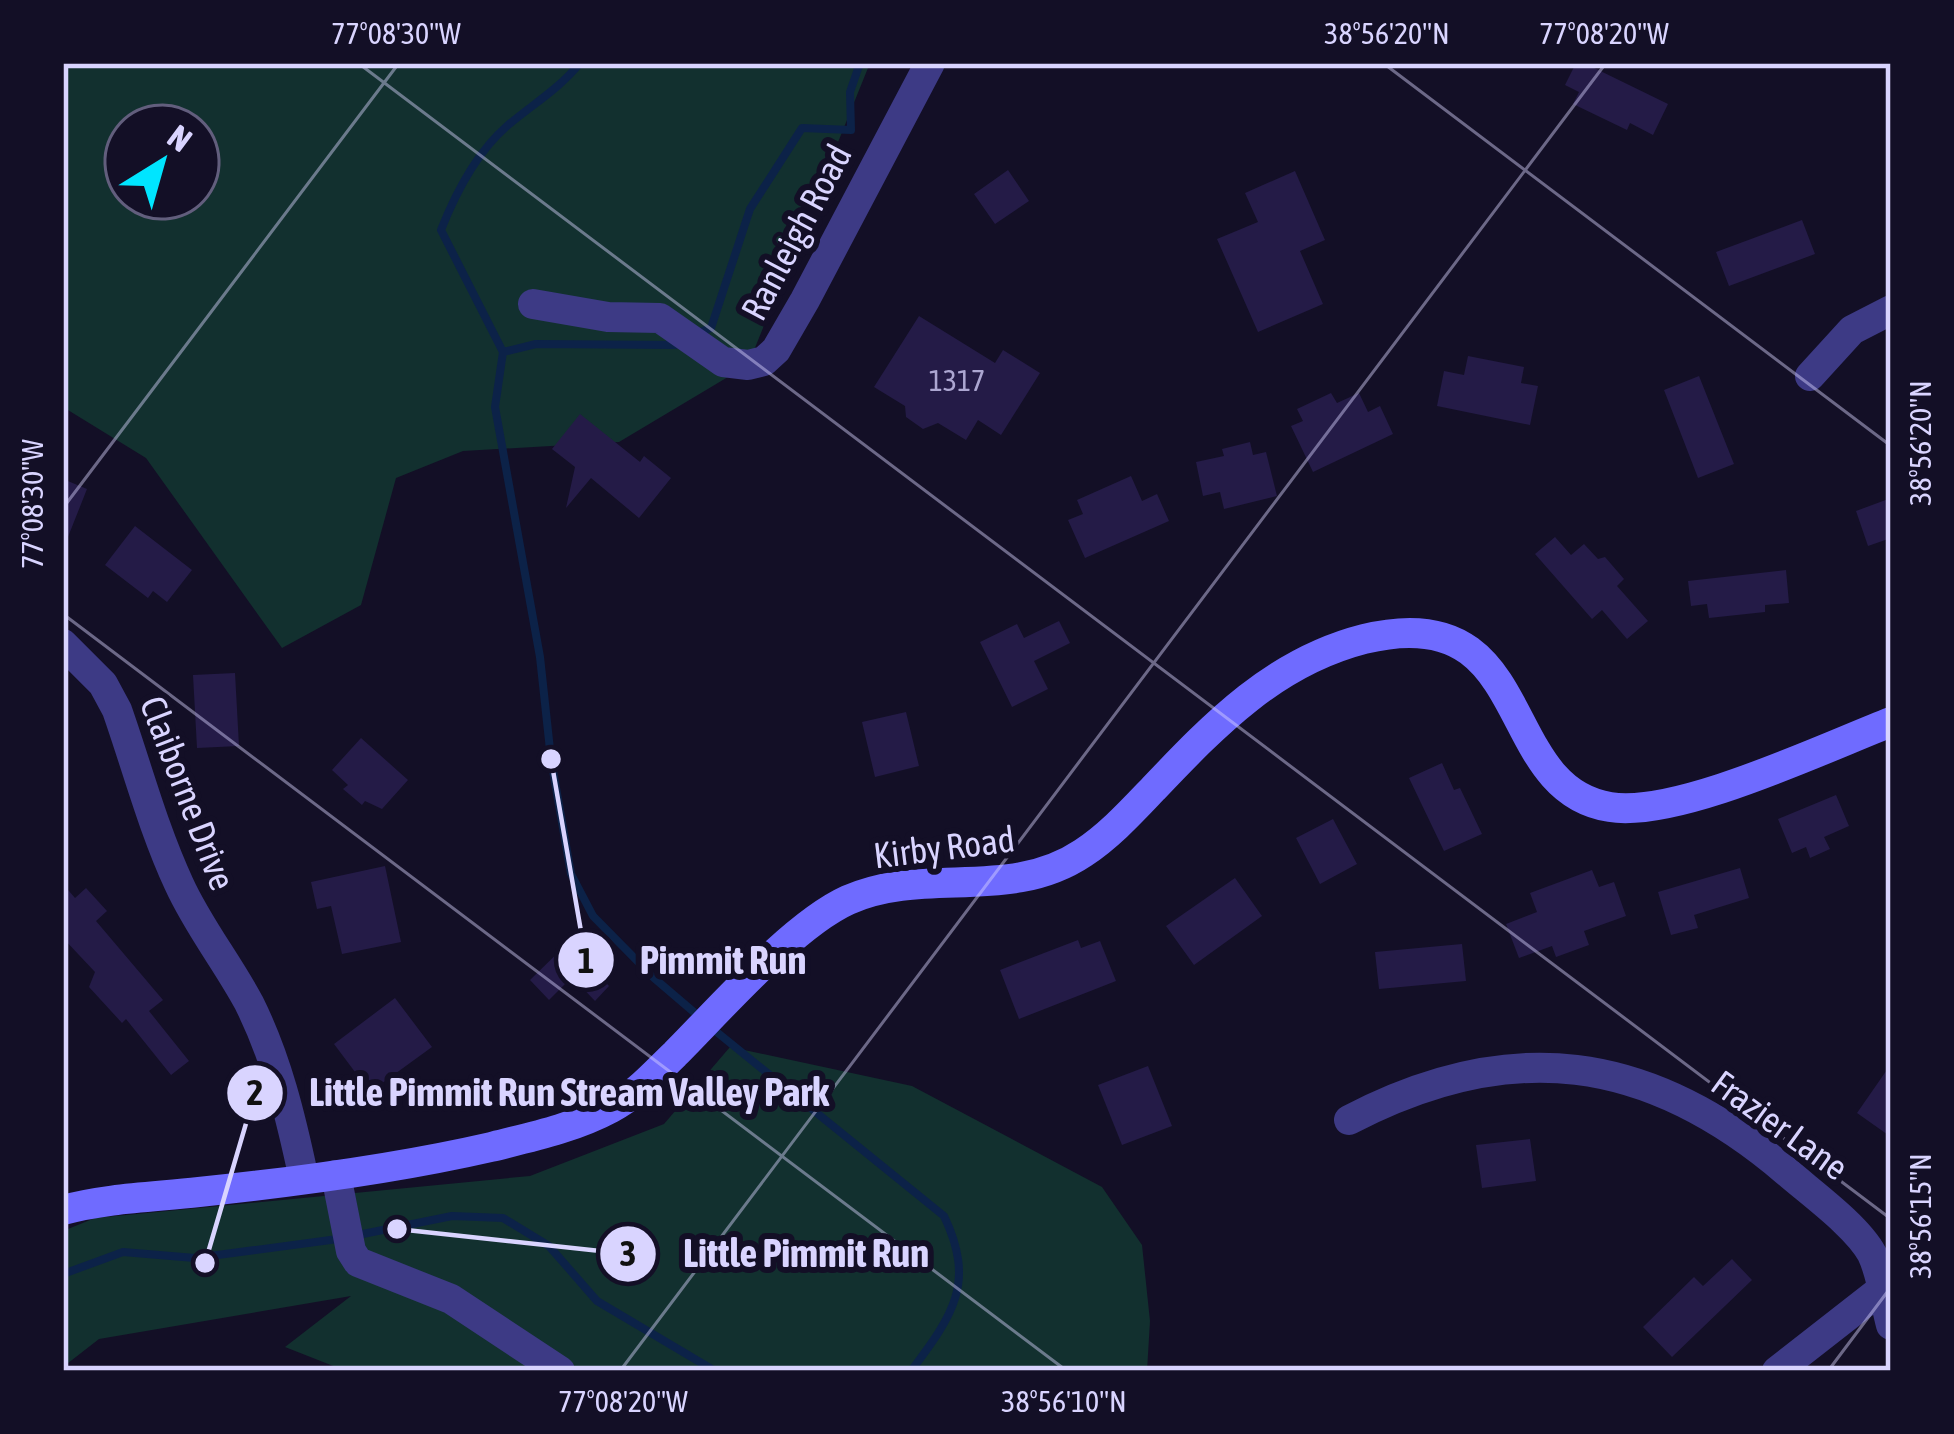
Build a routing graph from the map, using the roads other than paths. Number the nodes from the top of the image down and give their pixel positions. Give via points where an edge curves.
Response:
1 (930, 63) edge
2 (533, 304) dead end
3 (1891, 310) edge
4 (1810, 376) dead end
5 (63, 644) edge
6 (1891, 722) edge
7 (1349, 1120) dead end
8 (304, 1179) junction
9 (337, 1185) junction
10 (63, 1210) edge
11 (1886, 1286) edge
12 (1891, 1325) edge
13 (560, 1371) edge
14 (1777, 1371) edge

1 - 2 street, Ranleigh Road via 805,300 764,361 723,362 660,318
3 - 4 street via 1852,330
5 - 8 street, Claiborne Drive via 103,684 176,877 269,1046
6 - 9 main road, Kirby Road via 1690,797 1607,807 1561,784 1499,679 1469,651 1419,634 1368,638 1265,682 1099,842 1063,865 1010,882 901,886 849,900 796,936 625,1100 579,1123
7 - 11 street, Frazier Lane via 1444,1078 1493,1069 1586,1071 1630,1081 1717,1119 1768,1156 1871,1252
8 - 9 main road, Kirby Road
8 - 10 main road, Kirby Road
9 - 13 street via 351,1251 367,1268 452,1299
11 - 12 street, Frazier Lane
11 - 14 street

